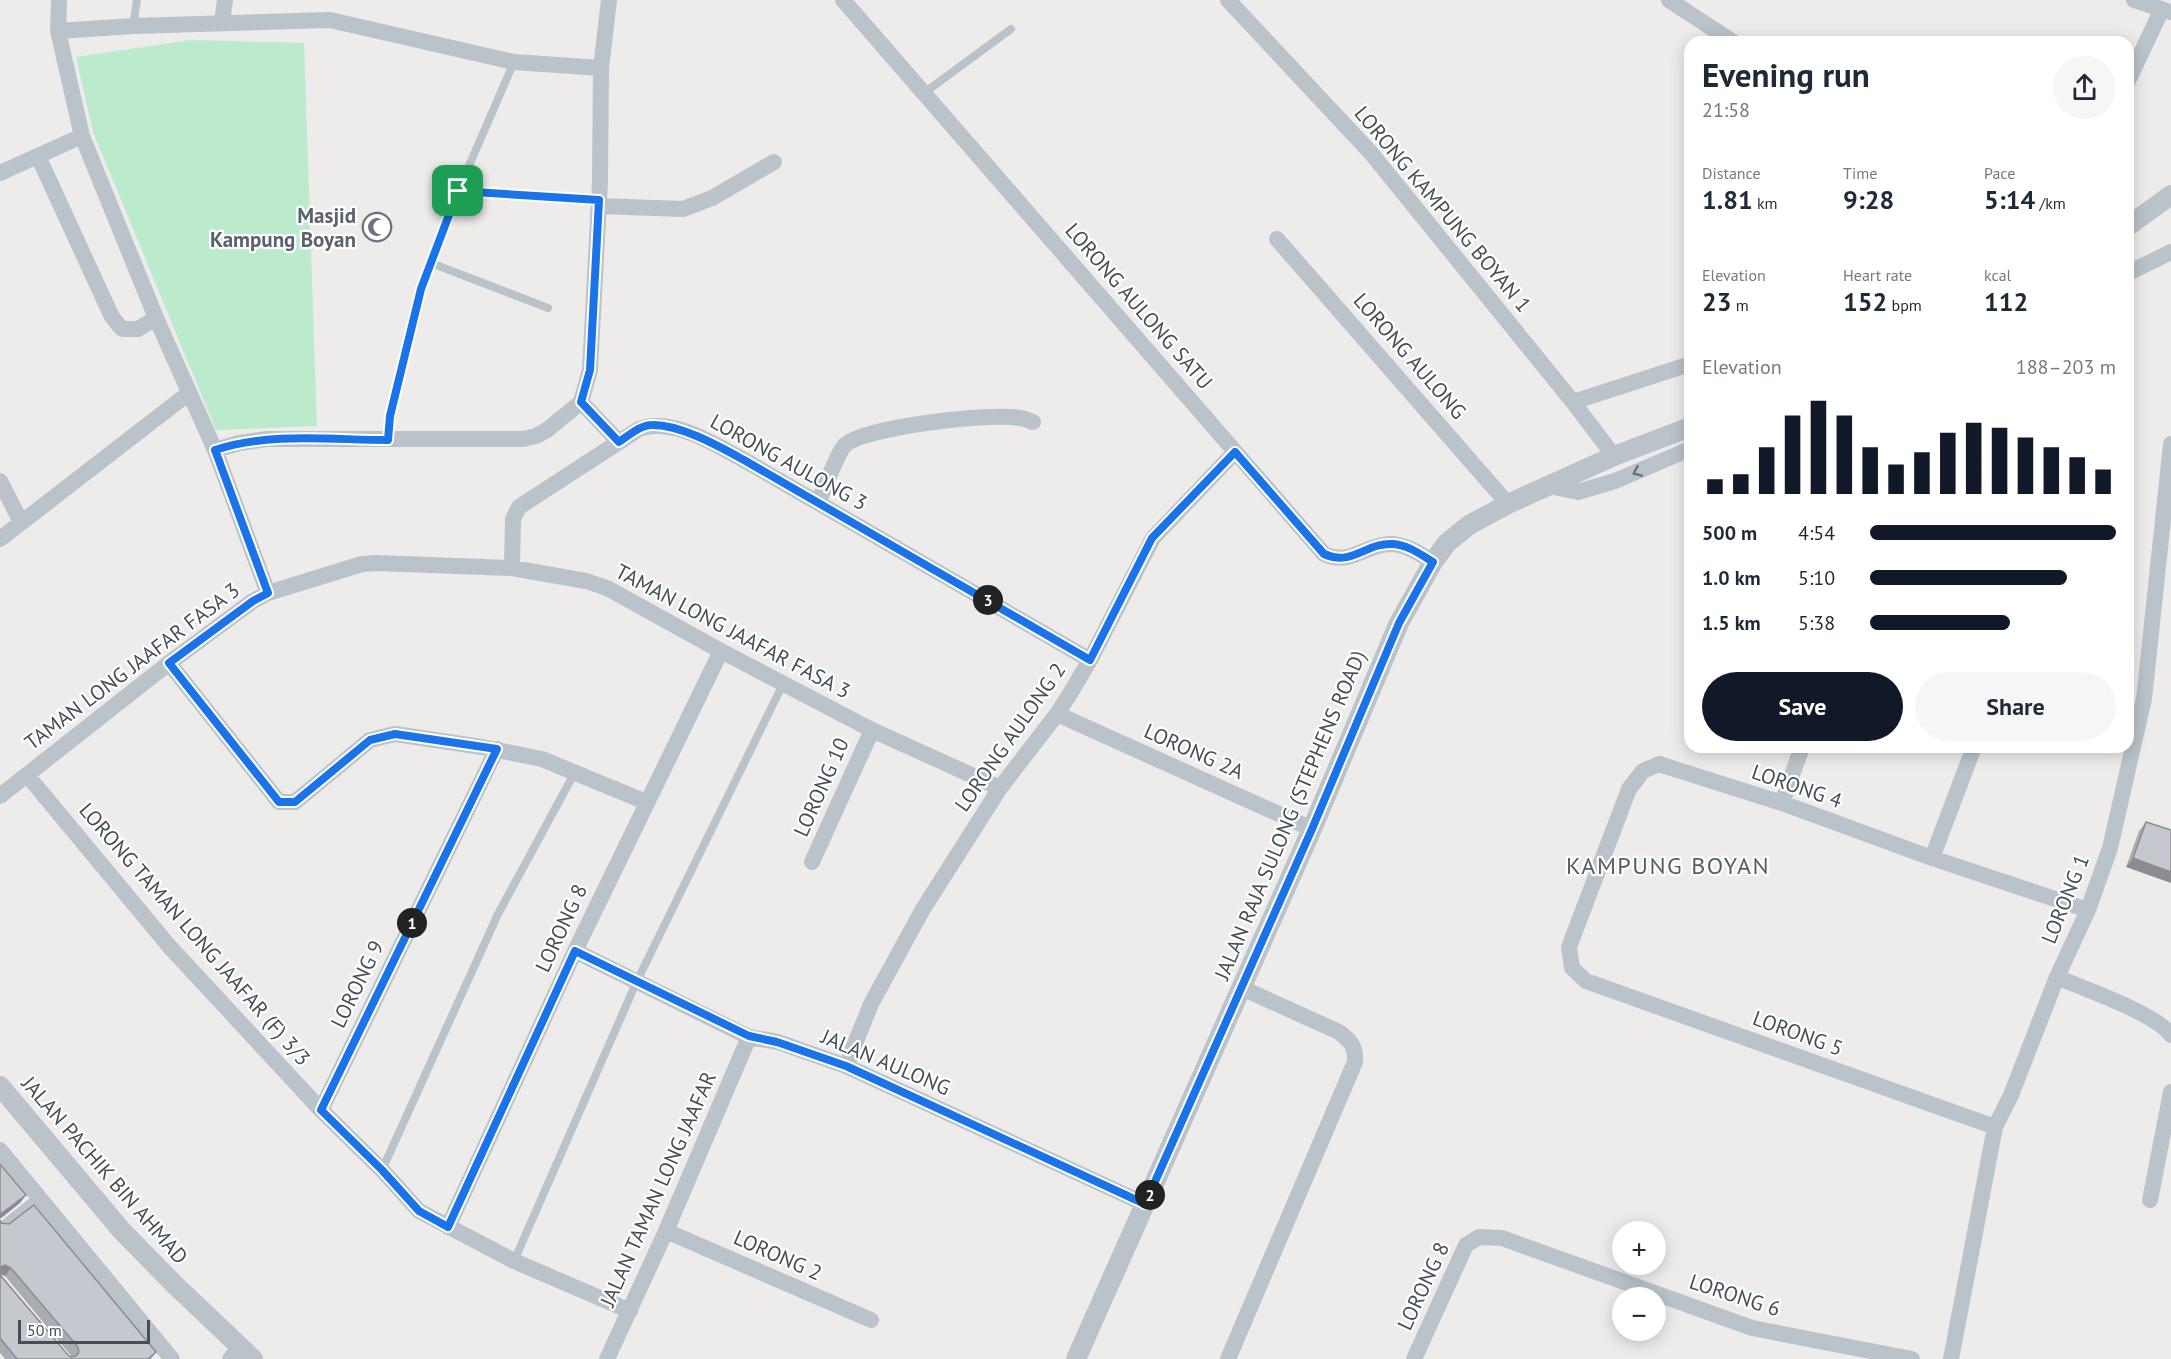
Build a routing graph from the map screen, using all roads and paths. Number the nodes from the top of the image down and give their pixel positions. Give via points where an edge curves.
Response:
1 (59, 0) edge
2 (137, 0) edge
3 (225, 0) edge
4 (609, 0) edge
5 (843, 0) edge
6 (1228, 0) edge
7 (1669, 0) edge
8 (2134, 0) edge
9 (2166, 11) edge
10 (222, 22) junction
11 (133, 26) junction
12 (1011, 29) dead end
13 (58, 31) junction
14 (1724, 36) edge
15 (514, 62) junction
16 (601, 68) junction
17 (2134, 70) edge
18 (924, 93) junction
19 (82, 136) junction
20 (38, 156) junction
21 (774, 162) dead end
22 (0, 173) edge
23 (458, 191) junction
24 (2171, 195) edge
25 (599, 203) junction
26 (2134, 222) edge
27 (1277, 239) dead end
28 (2171, 252) edge
29 (431, 263) junction
30 (2134, 270) edge
31 (548, 308) dead end
32 (156, 318) junction
33 (1684, 366) edge
34 (189, 393) junction
35 (581, 402) junction
36 (1573, 402) junction
37 (1033, 422) dead end
38 (1684, 429) edge
39 (388, 440) junction
40 (619, 442) junction
41 (2171, 444) edge
42 (215, 450) junction
43 (1684, 451) edge
44 (1235, 452) junction
45 (1614, 456) junction
46 (0, 481) edge
47 (1549, 486) junction
48 (818, 503) junction
49 (1508, 504) junction
50 (21, 522) junction
51 (0, 539) edge
52 (1433, 562) junction
53 (512, 568) junction
54 (268, 593) junction
55 (721, 651) junction
56 (1090, 660) junction
57 (169, 663) junction
58 (783, 684) junction
59 (1057, 714) junction
60 (872, 730) junction
61 (2134, 743) edge
62 (497, 749) junction
63 (1800, 753) edge
64 (1972, 753) edge
65 (2132, 753) edge
66 (574, 772) junction
67 (27, 776) junction
68 (1000, 788) junction
69 (0, 796) edge
70 (646, 802) junction
71 (1782, 803) junction
72 (1312, 829) junction
73 (1932, 858) junction
74 (812, 862) dead end
75 (2088, 910) junction
76 (575, 951) junction
77 (2056, 977) junction
78 (1586, 981) joint
79 (636, 982) junction
80 (1242, 987) junction
81 (2171, 1035) edge
82 (749, 1036) junction
83 (846, 1066) junction
84 (0, 1086) edge
85 (2171, 1092) edge
86 (321, 1110) junction
87 (1995, 1127) junction
88 (0, 1150) edge
89 (382, 1170) junction
90 (38, 1197) junction
91 (2150, 1200) dead end
92 (1145, 1204) junction
93 (0, 1227) edge
94 (448, 1227) junction
95 (666, 1231) junction
96 (1479, 1237) joint
97 (514, 1261) junction
98 (630, 1311) junction
99 (871, 1320) dead end
100 (241, 1355) edge
101 (172, 1359) edge
102 (607, 1359) edge
103 (1076, 1359) edge
104 (1228, 1359) edge
105 (1414, 1359) edge
106 (1912, 1359) edge
107 (1951, 1359) edge

1 - 13 street
2 - 11 lane
3 - 10 street
4 - 16 street
5 - 18 street, LORONG AULONG SATU
6 - 36 street, LORONG KAMPUNG BOYAN 1 via 1371,153
7 - 14 street
8 - 9 street
9 - 17 street
10 - 11 street
10 - 15 street via 330,20
11 - 13 street
12 - 18 lane
13 - 19 street
15 - 16 street
15 - 23 lane
16 - 25 street
18 - 44 street, LORONG AULONG SATU
19 - 20 street
19 - 32 street
20 - 22 street
20 - 32 street via 112,317 123,329 138,329
21 - 25 street via 712,198 683,209
23 - 25 lane
23 - 29 lane
24 - 26 street
25 - 35 street via 590,370
27 - 49 street, LORONG AULONG
28 - 30 street
29 - 31 lane
29 - 39 lane via 390,416
32 - 34 street
33 - 36 street
34 - 42 street
34 - 50 street
35 - 39 street via 547,430 523,439
35 - 40 street
36 - 45 street, LORONG KAMPUNG BOYAN 1
37 - 48 street via 1020,417 964,418 855,439 844,446
38 - 45 street, JALAN RAJA SULONG (STEPHENS ROAD)
39 - 42 street via 267,439
40 - 48 street, LORONG AULONG 3 via 651,425 684,431
40 - 53 street, LORONG AULONG 3 via 519,507 513,519
41 - 61 street, LORONG 1 via 2144,699
42 - 54 street
43 -> 47 street via 1578,492
44 - 52 street, LORONG AULONG SATU via 1324,554 1334,559 1347,558 1392,544 1408,547
44 - 56 street, LORONG AULONG 2 via 1152,538
45 - 47 street, JALAN RAJA SULONG (STEPHENS ROAD)
46 - 50 street
47 - 49 street, JALAN RAJA SULONG (STEPHENS ROAD)
48 - 56 street, LORONG AULONG 3
49 - 52 street, JALAN RAJA SULONG (STEPHENS ROAD) via 1469,525 1447,543
50 - 51 street
52 - 72 street, JALAN RAJA SULONG (STEPHENS ROAD) via 1399,623
53 - 54 street, TAMAN LONG JAAFAR FASA 3 via 376,562
53 - 55 street, TAMAN LONG JAAFAR FASA 3 via 607,588
54 - 57 street, TAMAN LONG JAAFAR FASA 3
55 - 58 street, TAMAN LONG JAAFAR FASA 3
55 - 70 street, LORONG 8
56 - 59 street, LORONG AULONG 2
57 - 62 street via 279,802 295,802 370,740 385,735
57 - 67 street, TAMAN LONG JAAFAR FASA 3
58 - 60 street, TAMAN LONG JAAFAR FASA 3
58 - 79 lane
59 - 68 street, LORONG AULONG 2
59 - 72 street, LORONG 2A
60 - 68 street, TAMAN LONG JAAFAR FASA 3
60 - 74 street, LORONG 10
62 - 66 street via 542,759
62 - 86 street, LORONG 9
63 - 71 street
64 - 73 street
65 - 75 street, LORONG 1 via 2110,848
66 - 70 street
66 - 89 lane via 498,914
67 - 69 street, TAMAN LONG JAAFAR FASA 3
67 - 86 street, LORONG TAMAN LONG JAAFAR (F) 3/3 via 169,946
68 - 83 street, LORONG AULONG 2 via 922,909 871,1004
70 - 76 street, LORONG 8
71 - 73 street, LORONG 4
71 - 78 street, LORONG 4 via 1659,764 1643,771 1629,789 1569,947 1572,968
72 - 80 street, JALAN RAJA SULONG (STEPHENS ROAD)
73 - 75 street, LORONG 4
75 - 77 street, LORONG 1
76 - 79 street, JALAN AULONG
76 - 94 street, LORONG 8
77 - 81 street via 2150,1017
77 - 87 street, LORONG 1
78 - 87 street, LORONG 5
79 - 82 street, JALAN AULONG
79 - 97 lane
80 - 92 street, JALAN RAJA SULONG (STEPHENS ROAD)
80 - 104 street via 1339,1032 1356,1050 1355,1062
82 - 83 street, JALAN AULONG
82 - 95 street, JALAN TAMAN LONG JAAFAR
83 - 92 street, JALAN AULONG
84 - 100 street, JALAN PACHIK BIN AHMAD via 122,1231
85 - 91 street
86 - 89 street, LORONG TAMAN LONG JAAFAR (F) 3/3
87 - 107 street, LORONG 1
88 - 90 street
89 - 94 street, LORONG TAMAN LONG JAAFAR (F) 3/3 via 419,1211
90 - 93 lane
90 - 101 street
92 - 103 street, JALAN RAJA SULONG (STEPHENS ROAD)
94 - 97 street, LORONG TAMAN LONG JAAFAR (F) 3/3
95 - 98 street, JALAN TAMAN LONG JAAFAR
95 - 99 street, LORONG 2
96 - 105 street, LORONG 8 via 1466,1245
96 - 106 street, LORONG 6 via 1502,1238 1752,1328
97 - 98 street, LORONG TAMAN LONG JAAFAR (F) 3/3
98 - 102 street, JALAN TAMAN LONG JAAFAR

